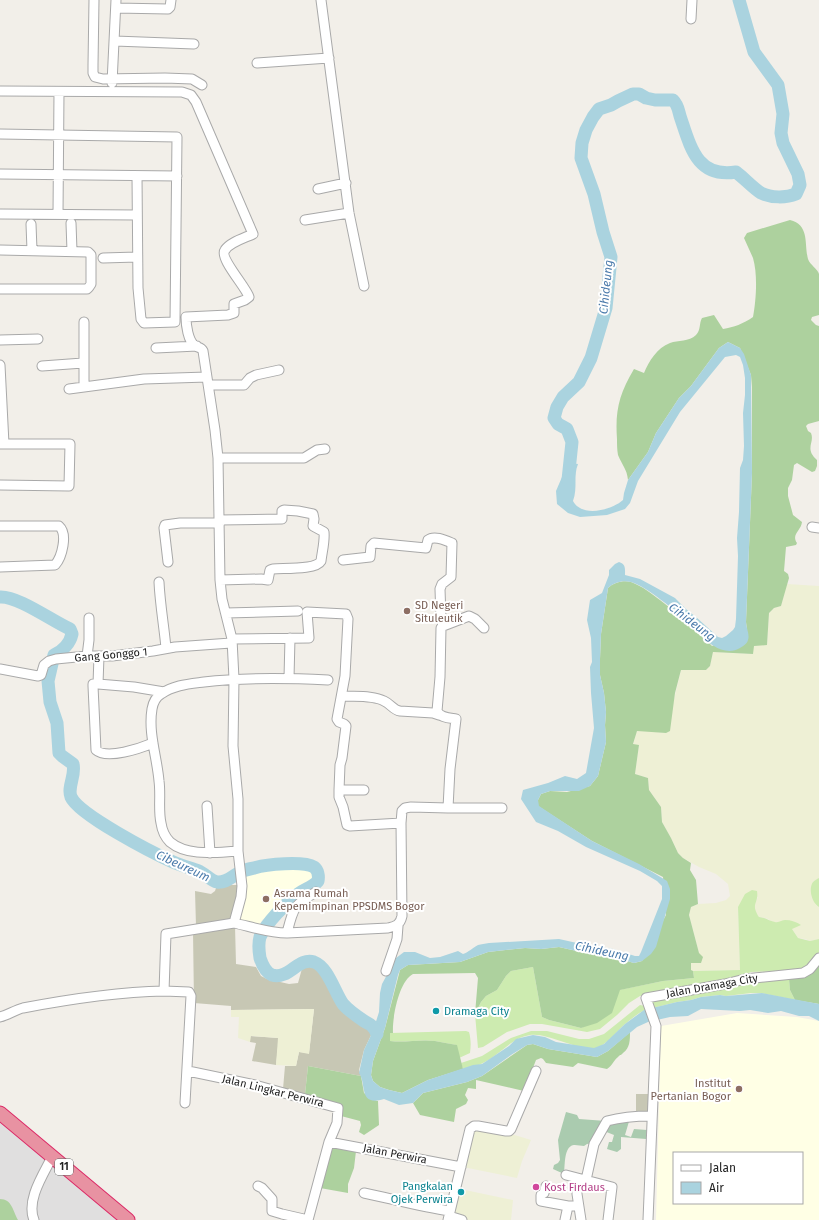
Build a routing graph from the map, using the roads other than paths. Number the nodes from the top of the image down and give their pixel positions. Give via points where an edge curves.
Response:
1 (94, 0) edge
2 (171, 0) edge
3 (321, 0) edge
4 (692, 0) edge
5 (116, 4) edge
6 (691, 19) dead end
7 (114, 41) junction
8 (194, 44) dead end
9 (329, 58) junction
10 (257, 63) dead end
11 (112, 78) junction
12 (202, 84) dead end
13 (0, 91) edge
14 (59, 92) junction
15 (112, 92) junction
16 (0, 134) edge
17 (59, 135) junction
18 (0, 174) edge
19 (58, 175) junction
20 (137, 176) junction
21 (177, 176) junction
22 (346, 183) junction
23 (318, 189) dead end
24 (0, 214) edge
25 (58, 214) junction
26 (349, 214) junction
27 (137, 215) junction
28 (305, 220) dead end
29 (71, 223) dead end
30 (31, 224) dead end
31 (0, 250) edge
32 (32, 250) junction
33 (72, 251) junction
34 (137, 257) junction
35 (103, 258) dead end
36 (364, 286) dead end
37 (0, 289) edge
38 (84, 322) dead end
39 (38, 339) dead end
40 (0, 340) edge
41 (197, 346) junction
42 (156, 348) dead end
43 (83, 363) junction
44 (0, 365) edge
45 (42, 366) dead end
46 (279, 370) dead end
47 (208, 381) junction
48 (84, 387) junction
49 (69, 389) dead end
50 (1, 405) edge
51 (2, 444) edge
52 (325, 449) dead end
53 (218, 458) junction
54 (0, 485) edge
55 (220, 522) junction
56 (0, 526) edge
57 (343, 560) dead end
58 (168, 562) dead end
59 (0, 567) edge
60 (220, 580) junction
61 (159, 582) dead end
62 (298, 612) dead end
63 (226, 613) junction
64 (89, 618) dead end
65 (443, 626) junction
66 (484, 628) dead end
67 (290, 638) junction
68 (231, 641) junction
69 (166, 648) junction
70 (87, 656) junction
71 (99, 656) junction
72 (0, 669) edge
73 (289, 678) junction
74 (234, 679) junction
75 (328, 680) dead end
76 (98, 684) junction
77 (164, 692) junction
78 (342, 696) junction
79 (439, 714) junction
80 (153, 743) junction
81 (339, 790) junction
82 (364, 790) dead end
83 (207, 806) dead end
84 (448, 808) junction
85 (502, 808) dead end
86 (401, 823) junction
87 (238, 851) junction
88 (210, 853) junction
89 (316, 892) dead end
90 (234, 923) junction
91 (398, 926) junction
92 (287, 933) junction
93 (819, 958) edge
94 (386, 971) dead end
95 (164, 991) junction
96 (0, 1017) edge
97 (188, 1071) junction
98 (536, 1071) dead end
99 (185, 1103) dead end
100 (0, 1113) edge
101 (651, 1116) junction
102 (329, 1142) junction
103 (52, 1157) junction
104 (461, 1167) junction
105 (566, 1175) dead end
106 (582, 1179) junction
107 (258, 1186) dead end
108 (546, 1186) dead end
109 (364, 1194) dead end
110 (568, 1206) junction
111 (579, 1206) junction
112 (449, 1216) edge
113 (34, 1220) edge
114 (128, 1220) edge
115 (462, 1220) edge
116 (565, 1220) edge
117 (581, 1220) edge
118 (608, 1220) edge
119 (648, 1220) edge

1 - 11 street via 93,73 98,78
2 - 5 street via 168,10
3 - 9 street
4 - 6 street
5 - 7 street
7 - 8 street
7 - 11 street
9 - 10 street
9 - 22 street
11 - 12 street via 165,78 192,80
11 - 15 street
13 - 14 street
14 - 15 street
14 - 17 street
15 - 41 street via 182,92 191,95 253,234 224,252 226,261 249,297 234,304 234,313 228,315 186,317 192,342
16 - 17 street
17 - 19 street
17 - 21 street via 177,137
18 - 19 street
19 - 20 street
19 - 25 street
20 - 21 street
20 - 27 street
21 - 34 street via 175,322 142,322
22 - 23 street
22 - 26 street
24 - 25 street
25 - 27 street
26 - 28 street
26 - 36 street
27 - 34 street
29 - 33 street
30 - 32 street
31 - 32 street
32 - 33 street
33 - 37 street via 88,252 91,255 90,288
34 - 35 street
38 - 43 street
39 - 40 street
41 - 42 street
41 - 47 street via 203,351
43 - 45 street
43 - 48 street
44 - 50 street
46 - 47 street via 250,378 244,385
47 - 48 street via 144,380
47 - 53 street
48 - 49 street
50 - 51 street
51 - 54 street via 70,444 69,486
52 - 53 street via 316,450 304,458
53 - 55 street
55 - 58 street via 165,525
55 - 60 street
55 - 60 street via 282,519 284,510 298,511 312,514 313,526 324,532 325,537 320,564 273,569 270,570 268,580
56 - 59 street via 59,526 64,534 55,565
57 - 65 street via 370,557 371,546 374,543 426,548 431,538 451,542 451,577 440,589
60 - 63 street
61 - 69 street
62 - 63 street
63 - 68 street
64 - 70 street
65 - 66 street via 469,616
65 - 79 street
67 - 68 street, Gang Gonggo 1
67 - 73 street
67 - 78 street, Gang Gonggo 1 via 309,638 307,612 346,614 348,617
68 - 69 street, Gang Gonggo 1
68 - 74 street
69 - 71 street, Gang Gonggo 1
70 - 71 street, Gang Gonggo 1
70 - 72 street, Gang Gonggo 1 via 52,660 44,665 41,675 38,676
71 - 76 street
73 - 74 street
73 - 75 street
74 - 77 street via 180,685
74 - 87 street via 233,746 238,799
76 - 77 street
76 - 80 street via 93,684 96,750 100,753 121,753
77 - 80 street via 152,708
78 - 79 street via 383,700 400,711
78 - 81 street via 337,719 346,726
79 - 84 street via 442,717 456,719
80 - 88 street via 159,780 160,822 166,836 170,842 182,848
81 - 82 street
81 - 86 street via 347,825
83 - 88 street
84 - 85 street
84 - 86 street via 405,808 402,811
86 - 91 street via 402,916
87 - 88 street
87 - 90 street via 242,877 241,897
89 - 92 street via 297,904
90 - 92 street via 274,933
90 - 95 street via 166,934
91 - 92 street
91 - 94 street via 397,939
93 - 101 street, Jalan Dramaga City via 803,973 745,979 647,1001 656,1026
95 - 96 street via 75,998 23,1008
95 - 97 street via 188,992 190,995
97 - 99 street
97 - 102 street, Jalan Lingkar Perwira via 255,1085 338,1108 337,1123
98 - 104 street via 511,1129 509,1131 472,1127
100 - 103 highway, 11
101 - 106 street via 627,1116 607,1121 594,1144
101 - 119 street
102 - 104 street, Jalan Perwira
102 - 107 street, Jalan Lingkar Perwira via 308,1220 272,1211 272,1198
103 - 113 street via 33,1200
103 - 114 highway, 11
104 - 112 street
105 - 106 street
106 - 111 street via 577,1194
106 - 118 street via 612,1186
108 - 110 street via 541,1201
109 - 112 street via 434,1209
110 - 111 street
110 - 116 street
111 - 117 street
112 - 115 street

